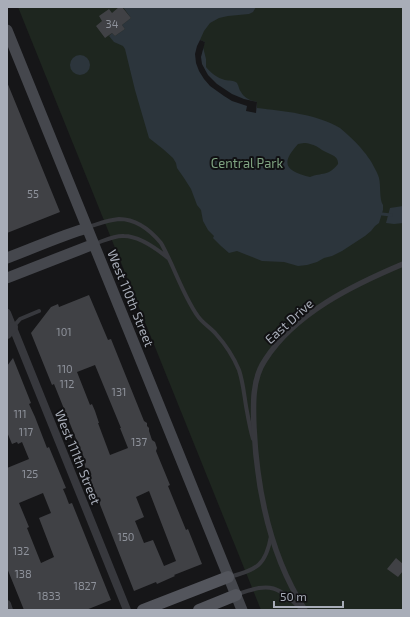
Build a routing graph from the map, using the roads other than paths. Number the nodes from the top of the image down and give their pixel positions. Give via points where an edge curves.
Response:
1 (7, 30) edge
2 (87, 228) junction
3 (94, 244) junction
4 (7, 258) edge
5 (169, 259) junction
6 (403, 264) edge
7 (7, 278) edge
8 (39, 311) dead end
9 (7, 313) edge
10 (10, 330) edge
11 (255, 445) junction
12 (272, 534) junction
13 (228, 577) junction
14 (236, 595) junction
15 (7, 604) edge
16 (10, 610) edge
17 (128, 610) edge
18 (143, 610) edge
19 (199, 610) edge
20 (242, 610) edge
21 (303, 610) edge

1 - 2 main road, West 110th Street
2 - 3 main road, West 110th Street
2 - 4 main road
2 - 5 lane via 115,220 134,222 155,236
3 - 5 lane via 115,237 130,236 151,246
3 - 7 main road
3 - 13 main road, West 110th Street
5 - 11 lane via 191,306 221,340 232,357 241,377
6 - 11 street, East Drive via 357,285 316,309 291,330 270,353 260,369 256,384
8 - 10 lane via 20,319
9 - 10 street, West 111th Street
10 - 17 street, West 111th Street
11 - 12 street, East Drive via 261,489
12 - 13 lane via 266,555 260,563 250,571
12 - 21 street, East Drive via 281,563
13 - 14 main road, West 110th Street
13 - 18 main road
14 - 19 main road
14 - 20 main road, West 110th Street
14 - 21 lane via 272,588 279,590
15 - 16 street

